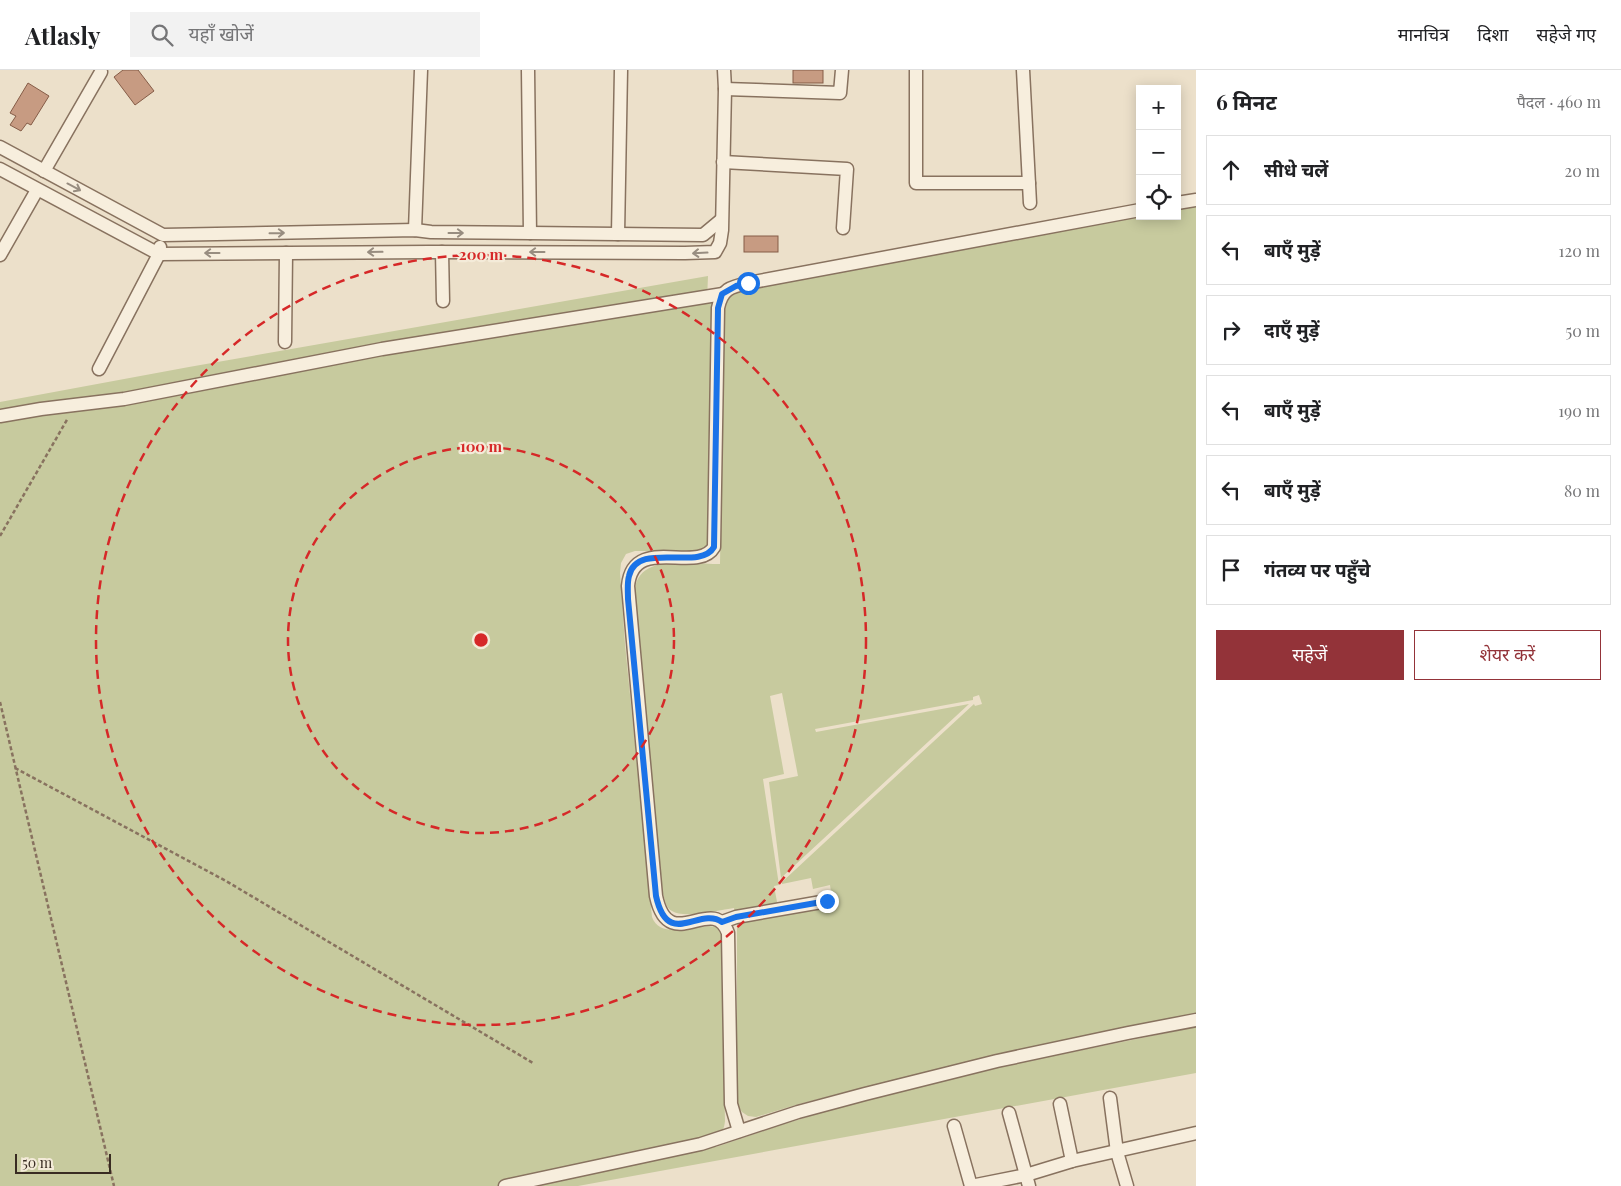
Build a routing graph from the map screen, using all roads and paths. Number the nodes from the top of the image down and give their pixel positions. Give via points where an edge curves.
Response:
1 (421, 70) edge
2 (528, 70) edge
3 (621, 70) edge
4 (724, 70) edge
5 (842, 70) edge
6 (916, 70) edge
7 (1023, 70) edge
8 (101, 72) dead end
9 (725, 89) junction
10 (0, 147) edge
11 (723, 162) junction
12 (0, 169) edge
13 (44, 171) junction
14 (1029, 183) junction
15 (37, 190) junction
16 (1196, 200) edge
17 (1181, 202) edge
18 (1030, 203) dead end
19 (1136, 211) edge
20 (721, 220) junction
21 (843, 228) dead end
22 (415, 230) junction
23 (431, 232) junction
24 (530, 233) junction
25 (618, 234) junction
26 (162, 235) junction
27 (436, 252) junction
28 (286, 253) junction
29 (159, 254) junction
30 (0, 255) edge
31 (722, 294) junction
32 (442, 301) dead end
33 (285, 342) dead end
34 (99, 369) dead end
35 (75, 405) junction
36 (0, 416) edge
37 (0, 536) edge
38 (0, 702) edge
39 (15, 768) junction
40 (827, 901) dead end
41 (722, 922) junction
42 (1196, 1020) edge
43 (534, 1064) dead end
44 (1110, 1098) dead end
45 (1060, 1104) dead end
46 (1009, 1113) dead end
47 (954, 1126) dead end
48 (739, 1131) junction
49 (1196, 1133) edge
50 (1117, 1152) junction
51 (1072, 1161) junction
52 (1027, 1180) edge
53 (114, 1186) edge
54 (505, 1186) edge
55 (971, 1186) edge
56 (1127, 1186) edge

1 - 22 street
2 - 24 street
3 - 25 street
4 - 9 street
5 - 9 street via 840,93
6 - 14 street via 916,183
7 - 14 street
8 - 13 street
9 - 11 street
10 - 13 street
11 - 20 street
11 - 21 street via 847,169
12 - 15 street
13 -> 26 street
14 - 18 street
15 - 29 street
15 - 30 street
16 - 17 street
19 - 31 street via 748,283
20 - 25 street via 702,235
20 -> 27 street via 720,243 715,252
22 - 23 street
26 -> 22 street
23 -> 24 street
23 - 27 street
24 - 25 street
26 - 29 street
27 -> 28 street
27 - 32 street
28 -> 29 street
28 - 33 street
29 - 34 street
31 - 35 street via 401,346 168,392
31 - 41 street via 718,308 714,547 712,552 701,557 660,557 641,562 632,568 628,586 658,906 666,919 674,923 713,918
35 - 36 street
35 - 37 path
38 - 39 path
39 - 43 path via 226,881
39 - 53 path
40 - 41 street
41 - 48 street via 728,933 729,946 731,1104
42 - 48 street via 996,1061 798,1112
44 - 50 street
45 - 51 street
46 - 52 street
47 - 55 street
48 - 54 street via 688,1148
49 - 50 street
50 - 51 street
50 - 56 street
51 - 52 street
52 - 55 street

